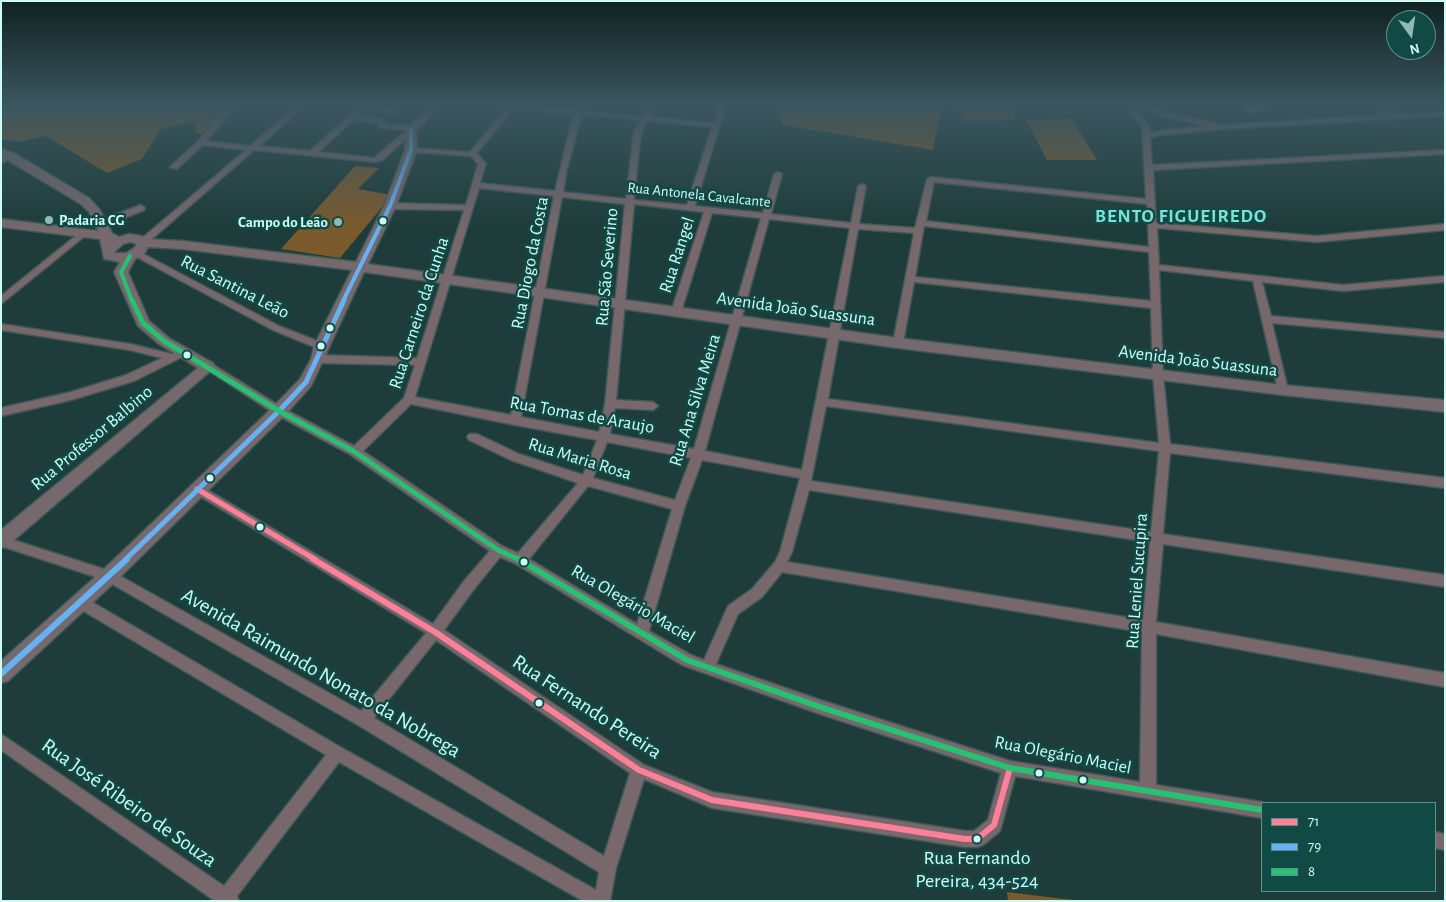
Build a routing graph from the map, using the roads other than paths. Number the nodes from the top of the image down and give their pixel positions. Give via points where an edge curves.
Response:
1 (196, 147) edge
2 (242, 147) edge
3 (320, 147) edge
4 (392, 147) edge
5 (478, 147) edge
6 (568, 147) edge
7 (636, 147) edge
8 (709, 147) edge
9 (1147, 147) edge
10 (251, 148) junction
11 (411, 150) joint
12 (1445, 152) edge
13 (472, 154) junction
14 (311, 155) junction
15 (4, 156) edge
16 (174, 167) dead end
17 (1149, 168) junction
18 (778, 174) dead end
19 (477, 184) junction
20 (862, 186) dead end
21 (560, 193) junction
22 (629, 201) junction
23 (1151, 202) junction
24 (390, 206) junction
25 (690, 207) junction
26 (142, 208) dead end
27 (469, 208) junction
28 (709, 209) junction
29 (766, 216) junction
30 (100, 222) junction
31 (3, 225) edge
32 (1152, 225) junction
33 (856, 226) junction
34 (920, 227) junction
35 (1445, 227) edge
36 (83, 233) junction
37 (106, 234) junction
38 (124, 240) junction
39 (138, 248) junction
40 (109, 249) junction
41 (1154, 250) junction
42 (361, 267) junction
43 (1154, 267) junction
44 (1445, 278) edge
45 (448, 279) junction
46 (910, 279) junction
47 (1257, 279) junction
48 (541, 293) junction
49 (1, 301) edge
50 (619, 304) junction
51 (1156, 305) junction
52 (676, 312) junction
53 (1266, 319) junction
54 (737, 320) junction
55 (1, 327) edge
56 (836, 334) junction
57 (1445, 334) edge
58 (898, 343) junction
59 (320, 353) junction
60 (178, 354) junction
61 (421, 362) junction
62 (208, 367) junction
63 (1158, 375) junction
64 (1283, 390) junction
65 (410, 400) junction
66 (822, 402) junction
67 (610, 404) junction
68 (653, 406) dead end
69 (1445, 406) edge
70 (279, 411) junction
71 (1, 412) edge
72 (515, 421) junction
73 (604, 436) junction
74 (473, 437) dead end
75 (1165, 448) junction
76 (355, 452) junction
77 (698, 455) junction
78 (806, 480) junction
79 (586, 481) junction
80 (1445, 483) edge
81 (197, 489) junction
82 (679, 506) junction
83 (1158, 538) junction
84 (1, 541) edge
85 (498, 550) junction
86 (520, 560) junction
87 (779, 566) junction
88 (109, 576) junction
89 (1445, 581) edge
90 (80, 602) junction
91 (1149, 627) junction
92 (435, 632) junction
93 (641, 634) junction
94 (708, 666) junction
95 (1, 674) edge
96 (1445, 680) edge
97 (363, 720) junction
98 (1, 741) edge
99 (337, 753) junction
100 (1010, 768) junction
101 (639, 770) junction
102 (1148, 791) junction
103 (1261, 810) edge
104 (608, 868) junction
105 (226, 900) edge
106 (601, 901) edge

1 - 16 street
2 - 10 street
3 - 14 street
4 - 14 street via 380,158 370,161
5 - 13 street
6 - 21 street, Rua Diogo da Costa
7 - 22 street, Rua São Severino
8 - 25 street
9 - 17 street, Rua Leniel Sucupira
10 - 14 street
10 - 39 street
11 - 13 street
11 - 24 main road
12 - 17 street
13 - 19 street, Rua Carneiro da Cunha via 482,164
15 - 30 main road via 85,201
17 - 23 street, Rua Leniel Sucupira
18 - 29 street, Rua Ana Silva Meira
19 - 21 street, Rua Antonela Cavalcante
19 - 27 street, Rua Carneiro da Cunha
20 - 33 street
21 - 22 street, Rua Antonela Cavalcante
21 - 48 street, Rua Diogo da Costa
22 - 25 street, Rua Antonela Cavalcante
22 - 50 street, Rua São Severino
23 - 32 street, Rua Leniel Sucupira
23 - 34 street via 931,179
24 - 27 street
24 - 42 main road
25 - 28 street, Rua Antonela Cavalcante
26 - 30 street
27 - 45 street, Rua Carneiro da Cunha
28 - 29 street, Rua Antonela Cavalcante
28 - 52 street, Rua Rangel
29 - 33 street, Rua Antonela Cavalcante
29 - 54 street, Rua Ana Silva Meira
30 - 37 main road
31 - 36 main road
32 - 35 street via 1317,239
32 - 41 street, Rua Leniel Sucupira
33 - 34 street, Rua Antonela Cavalcante
33 - 56 street
34 - 41 street, Rua Antonela Cavalcante
34 - 46 street
36 - 37 main road
36 - 49 street
37 - 38 main road
37 - 40 main road
38 - 39 main road via 138,238
38 - 40 main road
39 - 40 main road via 112,257 108,254
39 - 42 main road, Avenida João Suassuna via 183,245
39 - 59 street, Rua Santina Leão
39 - 60 main road, Rua Olegário Maciel via 121,272 143,323
41 - 43 street, Rua Leniel Sucupira
42 - 45 main road, Avenida João Suassuna
42 - 59 main road
43 - 47 street
43 - 51 street, Rua Leniel Sucupira
44 - 47 street via 1356,288
45 - 48 main road, Avenida João Suassuna
45 - 61 street, Rua Carneiro da Cunha
46 - 51 street
46 - 58 street
47 - 53 street
48 - 50 main road, Avenida João Suassuna
48 - 72 street, Rua Diogo da Costa
50 - 52 main road, Avenida João Suassuna
50 - 67 street, Rua São Severino
51 - 63 street, Rua Leniel Sucupira
52 - 54 main road, Avenida João Suassuna
53 - 57 street
53 - 64 street
54 - 56 main road, Avenida João Suassuna
54 - 77 street, Rua Ana Silva Meira
55 - 60 street
56 - 58 main road, Avenida João Suassuna
56 - 66 street
58 - 63 main road, Avenida João Suassuna
59 - 61 street, Rua Santina Leão
59 - 70 main road via 306,382
60 - 62 main road, Rua Olegário Maciel
60 - 71 street via 130,378
61 - 65 street, Rua Carneiro da Cunha
62 - 70 street, Rua Olegário Maciel
62 - 84 main road, Rua Professor Balbino
63 - 64 main road, Avenida João Suassuna
63 - 75 street, Rua Leniel Sucupira
64 - 69 main road, Avenida João Suassuna
65 - 72 street, Rua Tomas de Araujo
65 - 76 street, Rua Carneiro da Cunha
66 - 75 street
66 - 78 street
67 - 68 street, Rua Tomas de Araujo
67 - 73 street, Rua São Severino
70 - 76 street, Rua Olegário Maciel
70 - 81 main road
72 - 73 street, Rua Tomas de Araujo
73 - 77 street, Rua Tomas de Araujo
73 - 79 street, Rua São Severino
74 - 79 street, Rua Maria Rosa via 515,457
75 - 80 street
75 - 83 street, Rua Leniel Sucupira
76 - 85 street, Rua Olegário Maciel
77 - 78 street, Rua Tomas de Araujo
77 - 82 street, Rua Ana Silva Meira
78 - 83 street, Rua Tomas de Araujo
78 - 87 street
79 - 82 street, Rua Maria Rosa
79 - 86 street, Rua São Severino
81 - 88 main road
81 - 92 street, Rua Fernando Pereira
82 - 93 street, Rua Ana Silva Meira
83 - 89 street, Rua Tomas de Araujo
83 - 91 street, Rua Leniel Sucupira
84 - 88 street, Avenida Raimundo Nonato da Nobrega
85 - 86 street, Rua Olegário Maciel
85 - 92 street
86 - 93 street, Rua Olegário Maciel
87 - 91 street
87 - 94 street via 749,600 733,610
88 - 90 main road
88 - 97 street, Avenida Raimundo Nonato da Nobrega
90 - 95 main road
90 - 99 street
91 - 96 street
91 - 102 street, Rua Leniel Sucupira
92 - 97 street
92 - 101 street, Rua Fernando Pereira
93 - 94 street, Rua Olegário Maciel via 687,660
94 - 100 street, Rua Olegário Maciel via 820,707
97 - 104 street, Avenida Raimundo Nonato da Nobrega
98 - 105 street, Rua José Ribeiro de Souza
99 - 105 street
99 - 106 street
100 - 101 street, Rua Fernando Pereira via 994,825 977,839 712,800
100 - 102 street, Rua Olegário Maciel
101 - 104 street
102 - 103 street, Rua Olegário Maciel
104 - 106 street

